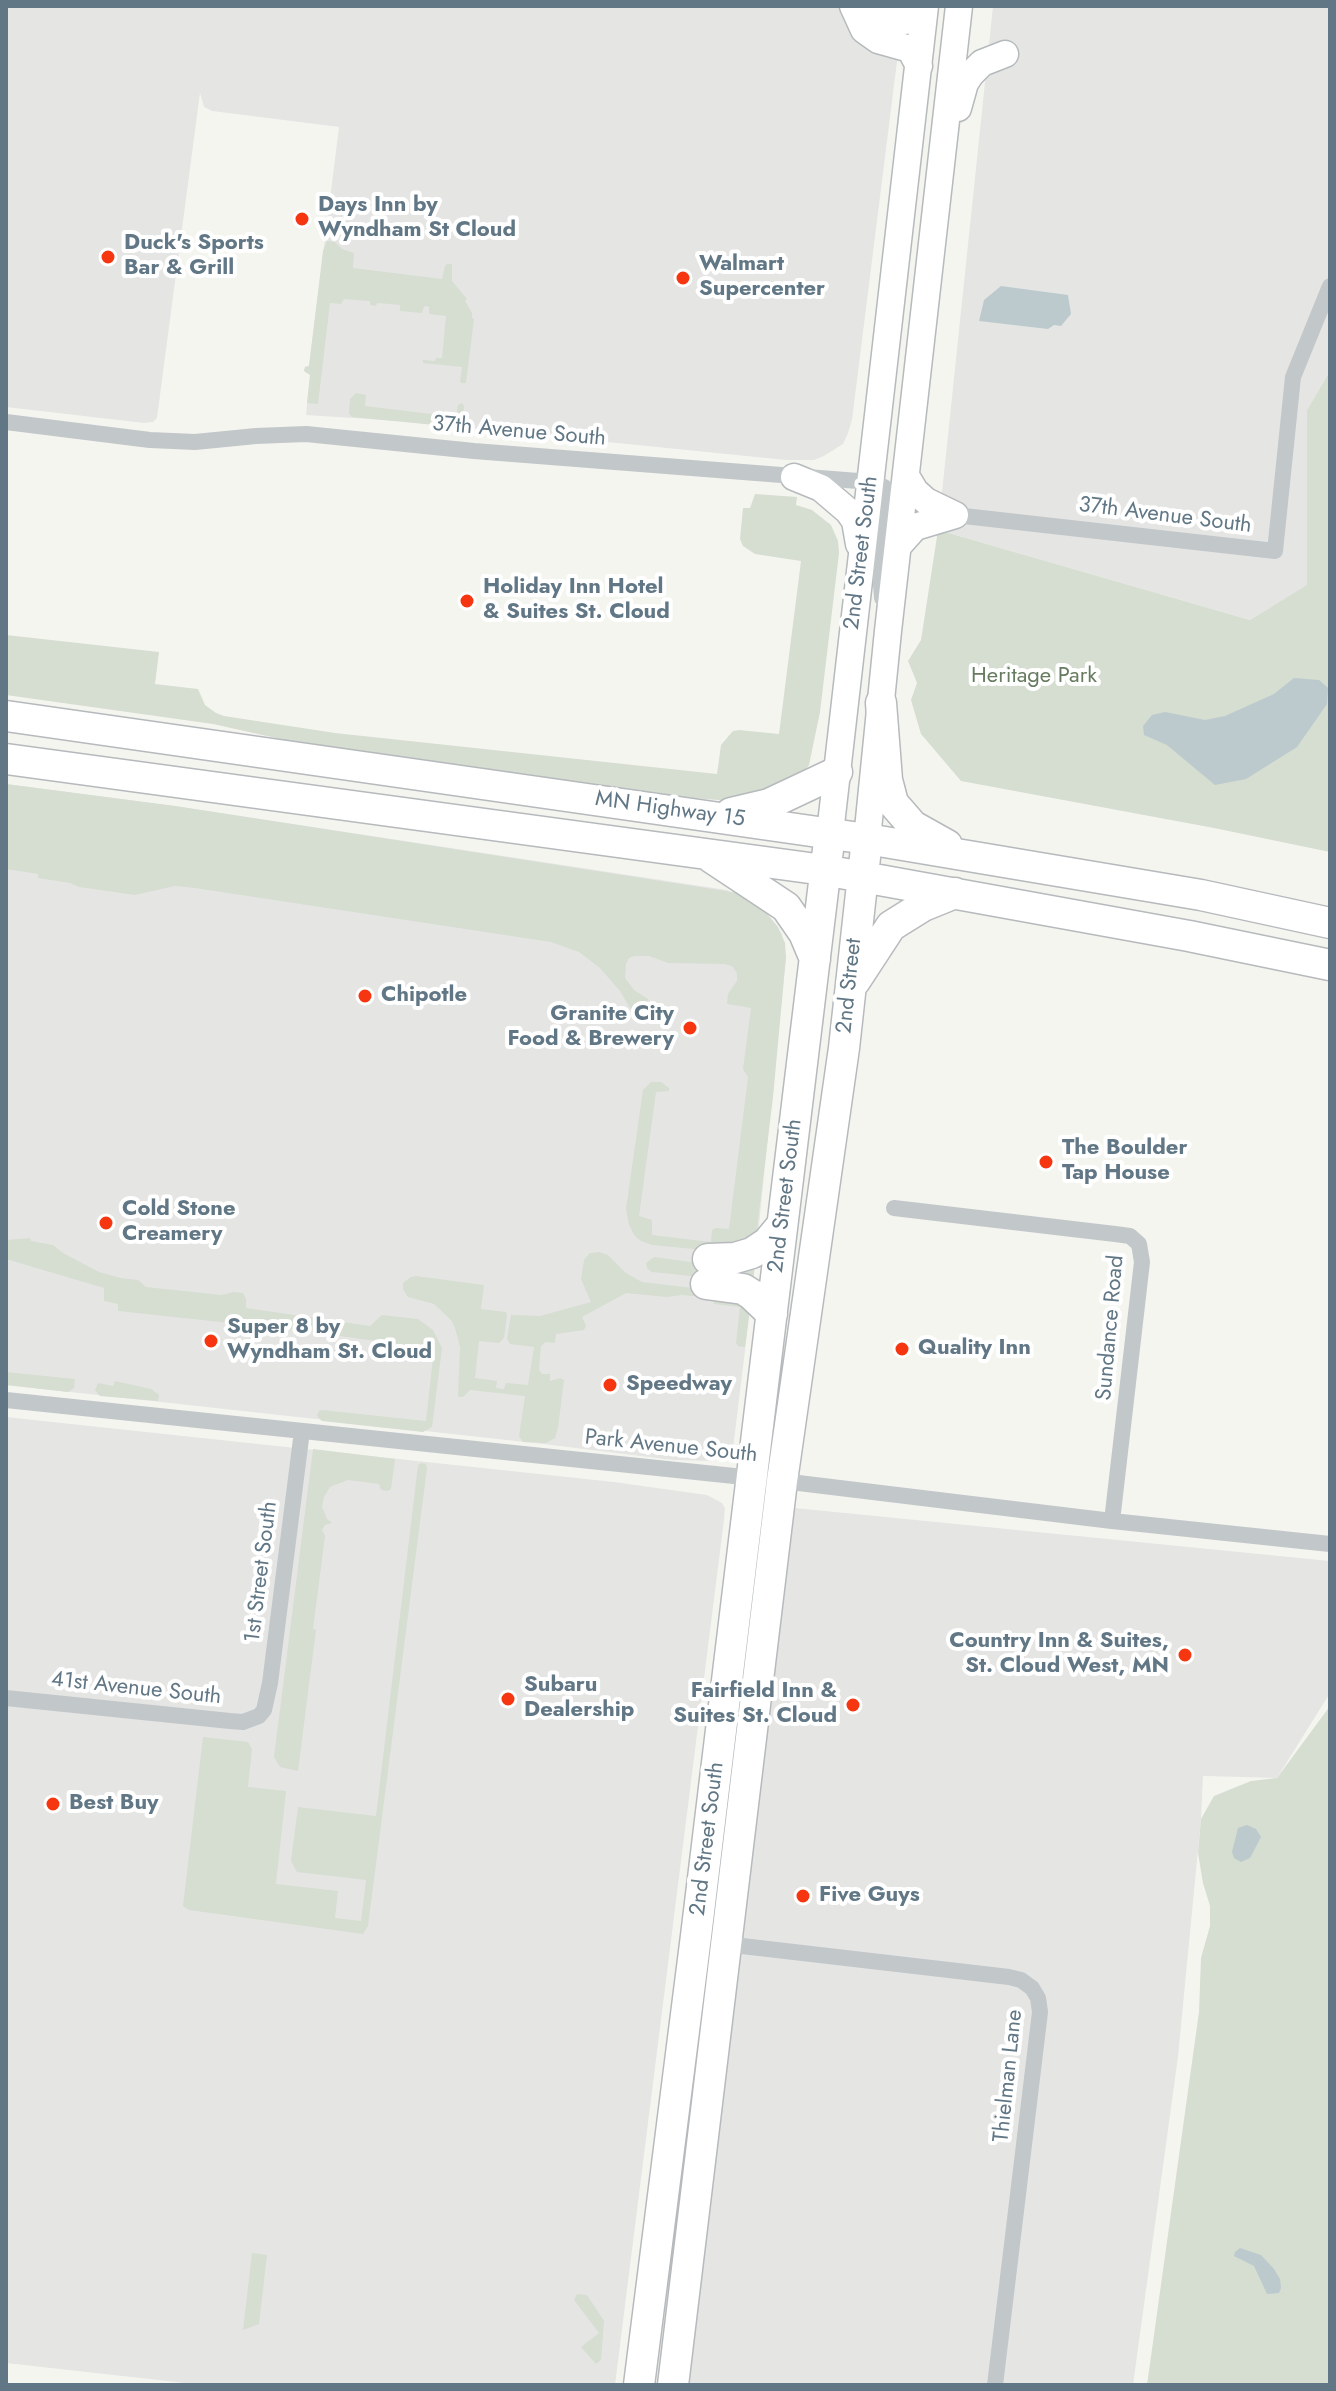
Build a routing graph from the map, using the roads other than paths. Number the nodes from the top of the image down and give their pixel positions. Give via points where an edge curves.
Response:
1 (853, 6) edge
2 (872, 6) edge
3 (924, 6) edge
4 (960, 6) edge
5 (919, 66) junction
6 (942, 151) junction
7 (1330, 286) edge
8 (6, 422) edge
9 (906, 476) junction
10 (794, 477) junction
11 (871, 482) junction
12 (955, 515) junction
13 (898, 546) junction
14 (862, 558) junction
15 (888, 631) junction
16 (881, 703) junction
17 (12, 715) edge
18 (6, 759) edge
19 (55, 765) junction
20 (6, 768) edge
21 (837, 772) junction
22 (718, 817) junction
23 (830, 833) junction
24 (867, 839) junction
25 (704, 853) junction
26 (966, 855) junction
27 (824, 870) junction
28 (863, 876) junction
29 (955, 893) junction
30 (1330, 923) edge
31 (815, 960) junction
32 (1330, 965) edge
33 (850, 989) junction
34 (831, 1133) joint
35 (894, 1208) dead end
36 (782, 1225) junction
37 (772, 1314) junction
38 (6, 1400) edge
39 (302, 1431) junction
40 (751, 1478) junction
41 (782, 1481) junction
42 (1112, 1521) junction
43 (1330, 1544) edge
44 (6, 1698) edge
45 (259, 1716) joint
46 (725, 1944) junction
47 (639, 2385) edge
48 (673, 2385) edge
49 (995, 2385) edge

1 - 5 main road via 864,30 910,49
2 - 3 main road via 881,17 905,21
3 - 5 main road, 2nd Street South
4 - 6 main road, 2nd Street South
4 - 6 main road via 975,37 1005,54 982,63 965,83
5 - 11 main road, 2nd Street South
6 - 9 main road, 2nd Street South
7 - 12 street, 37th Avenue South via 1293,377 1275,551
8 - 10 street, 37th Avenue South via 195,442 306,434
9 - 12 main road via 926,501
9 - 13 main road, 2nd Street South
10 - 11 street, 37th Avenue South
10 - 14 main road via 821,488 848,511
11 - 14 main road, 2nd Street South
11 - 15 street via 887,492 880,571
12 - 13 main road via 915,527
13 - 15 main road, 2nd Street South
14 - 21 main road, 2nd Street South
15 - 16 main road, 2nd Street South
16 - 24 main road, 2nd Street South
16 - 26 highway via 893,803 913,826
17 - 22 highway, MN Highway 15
18 - 19 highway, MN Highway 15
19 - 20 highway
19 - 25 highway, MN Highway 15
21 - 22 highway via 769,804
21 - 23 main road, 2nd Street South
22 - 23 highway, MN Highway 15
23 - 24 highway, MN Highway 15
23 - 27 highway, 2nd Street South
24 - 26 highway, MN Highway 15
24 - 28 highway, 2nd Street
25 - 27 highway, MN Highway 15
25 - 31 highway via 786,907
26 - 30 highway, MN Highway 15
27 - 28 highway, MN Highway 15
27 - 31 highway, 2nd Street South
28 - 29 highway, MN Highway 15
28 - 33 highway, 2nd Street
29 - 32 highway, MN Highway 15
29 - 33 highway via 891,926
31 - 36 highway, 2nd Street South
33 - 34 highway, 2nd Street
34 - 41 highway, 2nd Street South
35 - 42 street, Sundance Road via 1130,1236 1139,1244 1142,1262
36 - 37 highway, 2nd Street South
36 - 37 highway via 752,1253 707,1271 751,1294
37 - 40 highway, 2nd Street South
38 - 39 street, Park Avenue South
39 - 40 street, Park Avenue South
39 - 45 street, 1st Street South via 270,1683
40 - 41 street, Park Avenue South
40 - 47 highway, 2nd Street South
41 - 42 street, Park Avenue South
41 - 46 highway, 2nd Street South
42 - 43 street, Park Avenue South
44 - 45 street, 41st Avenue South via 243,1722
46 - 48 highway, 2nd Street South
46 - 49 street, Thielman Lane via 1009,1977 1032,1988 1040,2012

